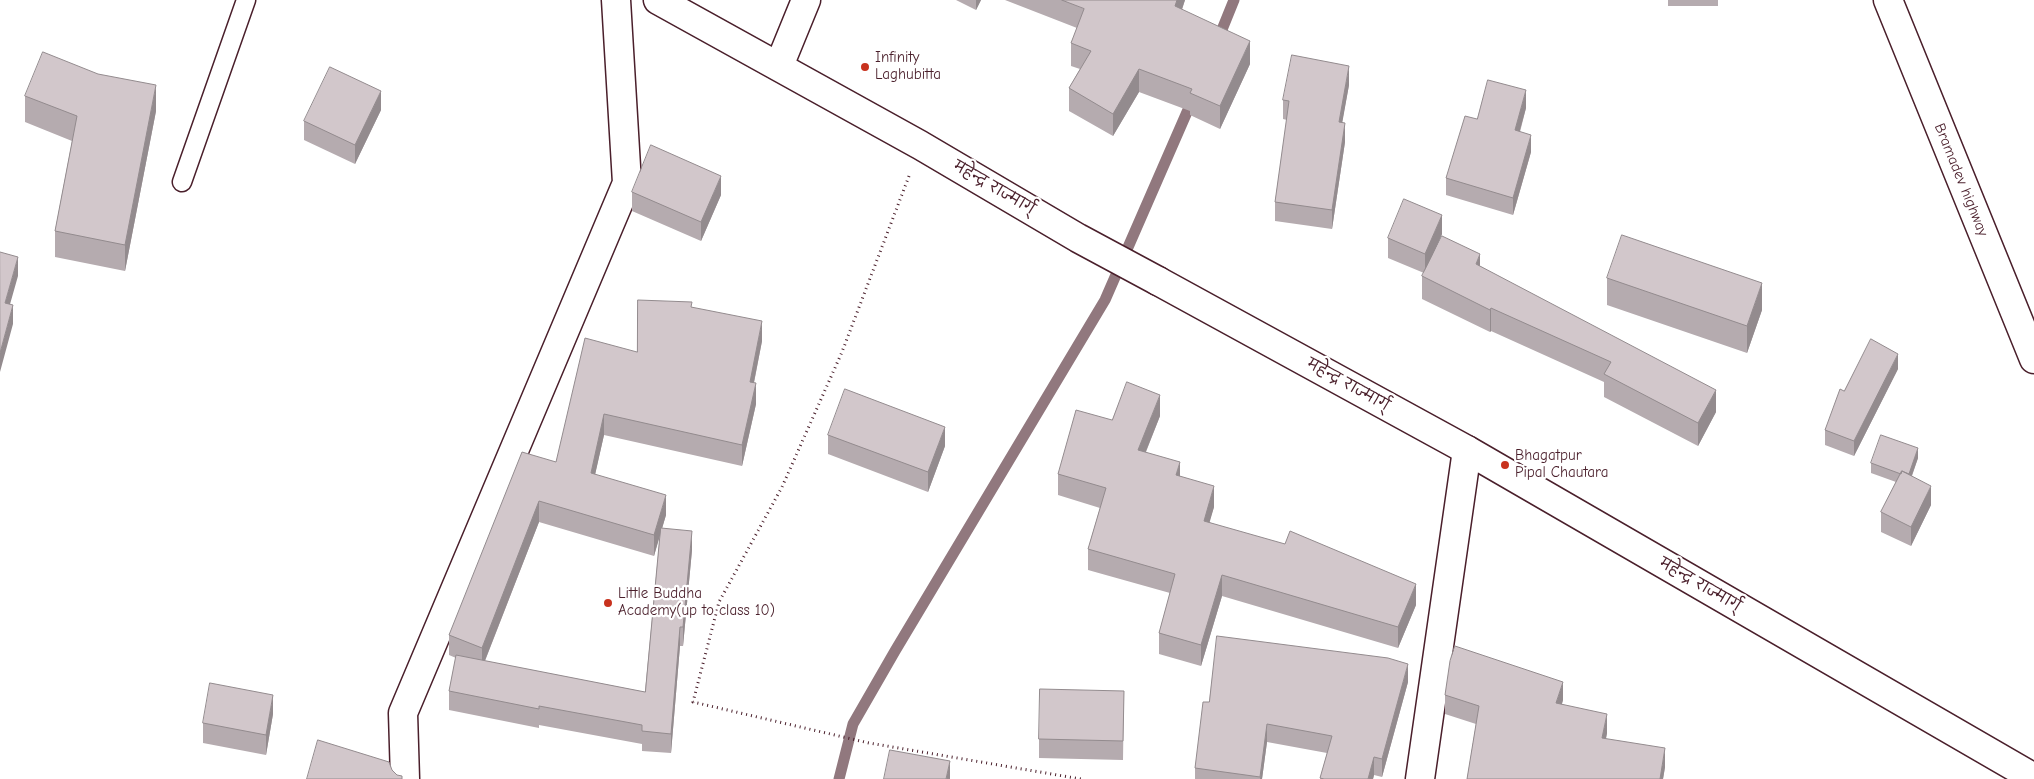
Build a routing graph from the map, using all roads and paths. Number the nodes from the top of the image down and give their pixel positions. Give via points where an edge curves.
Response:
1 (246, 0) edge
2 (616, 0) edge
3 (658, 0) edge
4 (806, 0) edge
5 (1888, 0) edge
6 (779, 66) junction
7 (920, 145) junction
8 (182, 182) dead end
9 (2034, 360) edge
10 (1467, 450) junction
11 (2034, 778) edge
12 (405, 779) edge
13 (1081, 779) edge
14 (1420, 779) edge

1 - 8 lane
2 - 12 main road via 627,183 403,713
3 - 6 main road, महेन्द्र राज्मार्ग्
4 - 6 main road
5 - 9 main road, Bramadev highway
6 - 7 main road, महेन्द्र राज्मार्ग्
7 - 10 main road, महेन्द्र राज्मार्ग् via 1078,238
7 - 13 path via 842,352 782,487 719,602 693,702 869,743
10 - 11 main road, महेन्द्र राज्मार्ग्
10 - 14 main road

